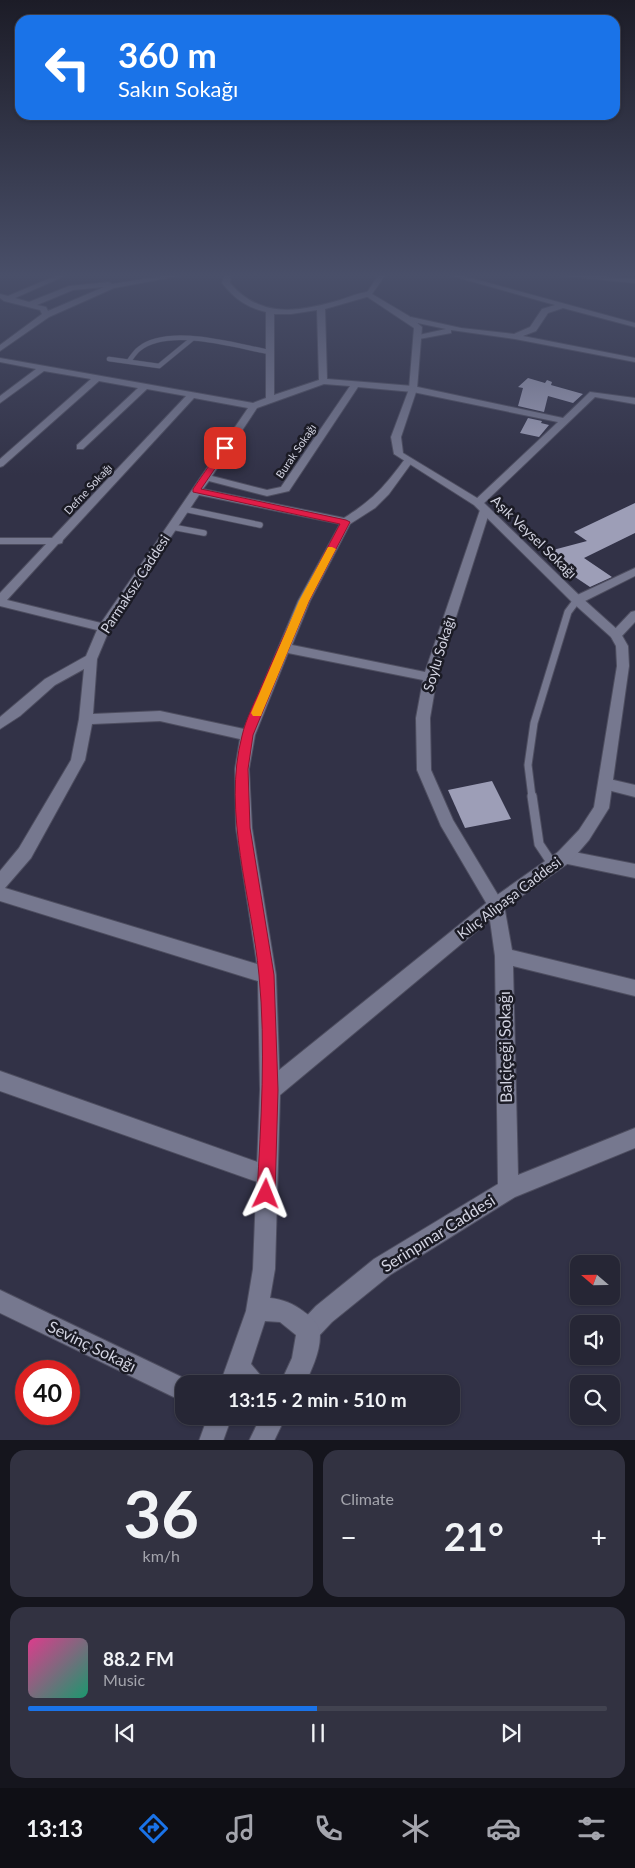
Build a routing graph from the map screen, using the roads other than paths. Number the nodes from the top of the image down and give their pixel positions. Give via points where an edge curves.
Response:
1 (11, 341) edge
2 (157, 341) edge
3 (189, 341) edge
4 (205, 341) edge
5 (269, 341) edge
6 (322, 341) edge
7 (417, 341) edge
8 (537, 341) edge
9 (0, 349) edge
10 (269, 352) junction
11 (109, 358) dead end
12 (0, 360) edge
13 (635, 360) edge
14 (129, 361) junction
15 (41, 369) junction
16 (97, 378) junction
17 (323, 380) junction
18 (356, 384) junction
19 (146, 386) junction
20 (413, 389) junction
21 (193, 394) junction
22 (270, 398) junction
23 (0, 400) edge
24 (635, 401) edge
25 (254, 406) junction
26 (565, 421) junction
27 (80, 447) dead end
28 (408, 461) junction
29 (0, 464) edge
30 (206, 477) junction
31 (196, 491) junction
32 (481, 506) junction
33 (184, 509) junction
34 (346, 522) junction
35 (260, 525) dead end
36 (172, 526) junction
37 (204, 533) dead end
38 (58, 540) junction
39 (0, 541) edge
40 (635, 572) edge
41 (577, 600) junction
42 (0, 601) edge
43 (635, 615) edge
44 (104, 628) junction
45 (635, 632) edge
46 (616, 635) junction
47 (283, 648) junction
48 (92, 659) junction
49 (430, 677) junction
50 (0, 710) edge
51 (15, 713) junction
52 (86, 719) junction
53 (0, 724) edge
54 (248, 735) junction
55 (605, 784) junction
56 (635, 791) edge
57 (558, 861) junction
58 (635, 871) edge
59 (0, 883) edge
60 (0, 894) edge
61 (496, 905) junction
62 (504, 956) junction
63 (266, 975) junction
64 (635, 988) edge
65 (0, 1081) edge
66 (270, 1090) junction
67 (635, 1138) edge
68 (266, 1175) junction
69 (508, 1189) junction
70 (0, 1301) edge
71 (257, 1311) junction
72 (308, 1331) junction
73 (242, 1375) edge
74 (297, 1375) edge
75 (175, 1386) edge
76 (217, 1425) edge
77 (269, 1425) edge
78 (211, 1440) edge
79 (261, 1440) edge

1 - 9 street
2 - 14 lane via 144,344
3 - 14 lane via 159,366
4 - 10 lane
5 - 10 street
6 - 17 street
7 - 20 street
8 - 13 street
10 - 22 street
11 - 14 lane
12 - 15 street
15 - 16 street
15 - 23 street
16 - 19 street
16 - 29 street
17 - 18 street
17 - 22 street
18 - 20 street
18 - 30 street, Burak Sokağı via 285,488 267,493
19 - 21 street
19 - 27 street
20 - 26 street
20 - 28 street via 395,435 399,454
21 - 25 street
21 - 38 street, Defne Sokağı
22 - 25 street
24 - 26 street, Soylu Sokağı via 592,394
25 - 30 street, Parmaksız Caddesi
26 - 32 street, Soylu Sokağı
28 - 32 street, Aşık Veysel Sokağı
28 - 34 street via 371,506
30 - 31 street, Parmaksız Caddesi
31 - 33 street, Parmaksız Caddesi
31 - 34 street
32 - 41 street, Aşık Veysel Sokağı
32 - 49 street, Soylu Sokağı
33 - 35 lane
33 - 36 street, Parmaksız Caddesi
34 - 47 street
36 - 37 lane
36 - 44 street, Parmaksız Caddesi
38 - 39 street
38 - 42 street, Defne Sokağı
40 - 41 street
41 - 46 street, Aşık Veysel Sokağı
41 - 57 lane via 568,612 534,723 528,765 539,844
42 - 44 street
43 - 46 street
44 - 48 street, Parmaksız Caddesi
45 - 46 street
46 - 55 street, Kılıç Alipaşa Caddesi via 622,646 623,666
47 - 49 street
47 - 54 street
48 - 51 street via 50,682
48 - 52 street, Parmaksız Caddesi
49 - 61 street, Soylu Sokağı via 423,718 424,770 446,822
50 - 51 street
51 - 53 street
52 - 54 street via 160,716
52 - 59 street, Parmaksız Caddesi via 78,760 25,853
54 - 63 street via 242,769 244,828
55 - 56 street
55 - 57 street, Kılıç Alipaşa Caddesi via 601,808 584,835
57 - 58 street
57 - 61 street, Kılıç Alipaşa Caddesi
60 - 63 street
61 - 62 street, Balçiçeği Sokağı
61 - 66 street, Kılıç Alipaşa Caddesi
62 - 64 street
62 - 69 street, Balçiçeği Sokağı
63 - 66 street
65 - 68 street
66 - 68 street
67 - 69 street, Serinpınar Caddesi
68 - 71 street via 264,1269
69 - 72 street, Serinpınar Caddesi via 382,1266
70 - 75 street, Sevinç Sokağı
71 - 72 street via 271,1308 291,1314
71 - 73 street
72 - 74 street via 307,1350
76 - 78 street
77 - 79 street

